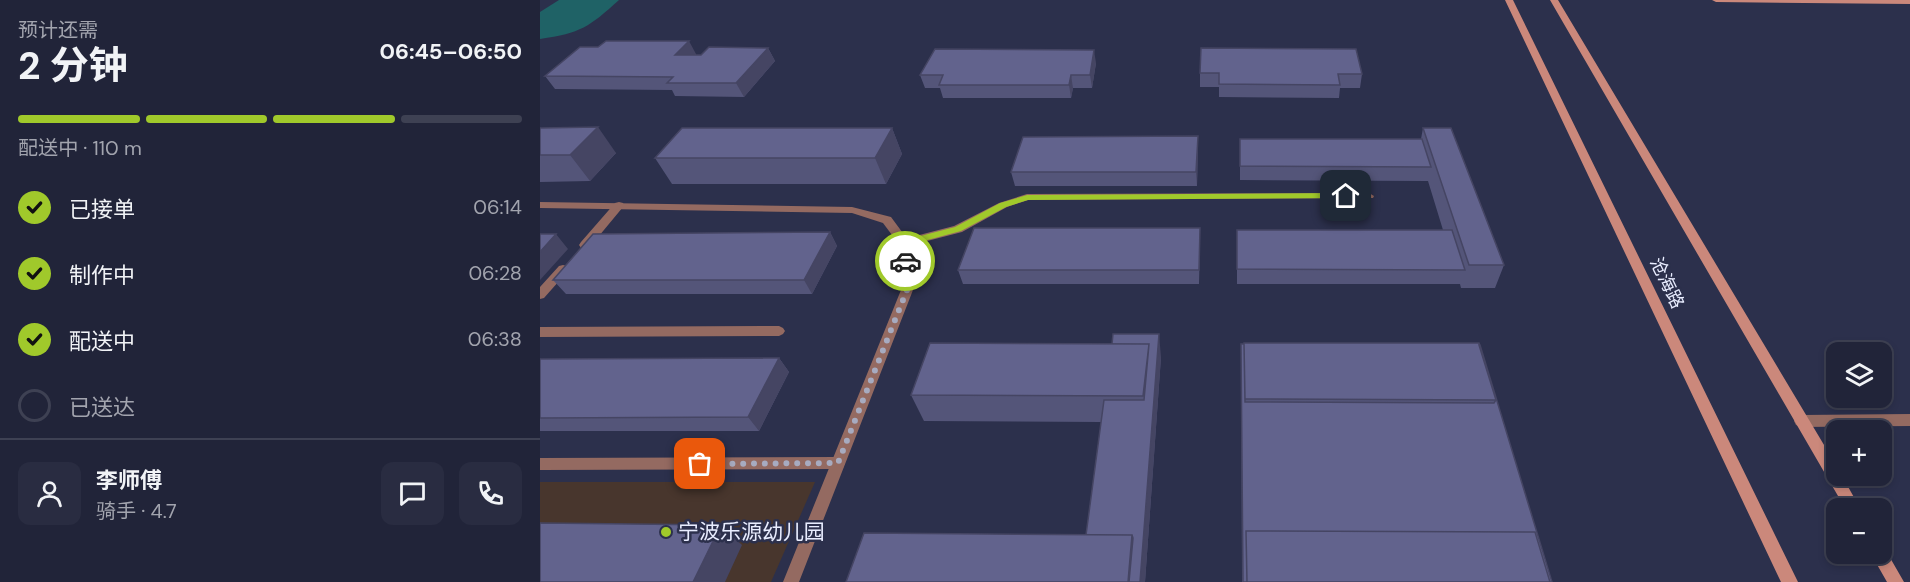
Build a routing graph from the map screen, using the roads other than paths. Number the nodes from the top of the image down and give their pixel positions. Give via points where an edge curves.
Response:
1 (1509, 0) edge
2 (1554, 0) edge
3 (1716, 0) edge
4 (1910, 2) edge
5 (1369, 196) dead end
6 (540, 205) edge
7 (620, 205) junction
8 (904, 243) junction
9 (540, 295) edge
10 (778, 331) dead end
11 (540, 332) edge
12 (1910, 420) edge
13 (1801, 421) junction
14 (838, 463) junction
15 (540, 464) edge
16 (1846, 498) edge
17 (1885, 564) edge
18 (791, 582) edge
19 (1790, 582) edge
20 (1896, 582) edge

1 - 19 main road, 沧海路
2 - 13 main road
3 - 4 main road
5 - 8 street via 1027,197 958,229
6 - 7 street
7 - 8 street via 852,210 887,220
7 - 9 street
8 - 14 street via 907,290
10 - 11 street
12 - 13 street
13 - 16 main road
14 - 15 street
14 - 18 street
17 - 20 main road

